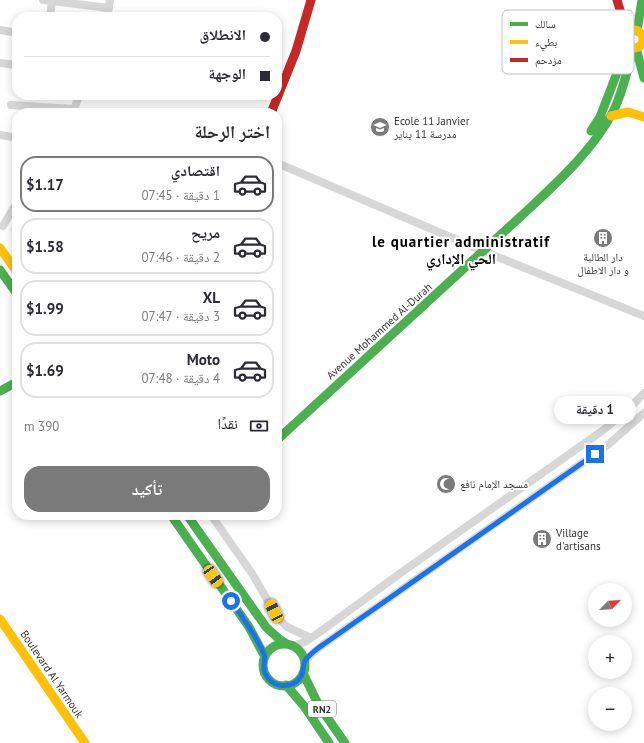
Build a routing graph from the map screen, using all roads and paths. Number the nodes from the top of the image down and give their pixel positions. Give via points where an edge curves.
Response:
1 (43, 0) edge
2 (311, 0) edge
3 (617, 0) edge
4 (626, 0) edge
5 (642, 0) edge
6 (52, 1) junction
7 (110, 4) edge
8 (622, 10) edge
9 (629, 10) edge
10 (51, 12) edge
11 (0, 30) edge
12 (12, 31) edge
13 (636, 39) edge
14 (644, 54) edge
15 (0, 63) edge
16 (12, 64) edge
17 (620, 74) edge
18 (626, 74) edge
19 (644, 78) edge
20 (282, 86) edge
21 (11, 105) dead end
22 (42, 108) edge
23 (611, 116) junction
24 (644, 117) edge
25 (0, 136) edge
26 (12, 137) edge
27 (282, 165) edge
28 (12, 211) edge
29 (3, 226) dead end
30 (0, 248) edge
31 (479, 249) junction
32 (12, 265) edge
33 (0, 270) edge
34 (12, 287) edge
35 (644, 316) edge
36 (12, 385) edge
37 (0, 391) edge
38 (644, 393) edge
39 (644, 413) edge
40 (282, 425) edge
41 (282, 435) edge
42 (174, 520) edge
43 (191, 520) edge
44 (214, 520) edge
45 (0, 619) edge
46 (311, 638) junction
47 (289, 645) junction
48 (265, 657) junction
49 (304, 662) junction
50 (303, 673) junction
51 (286, 685) junction
52 (85, 743) edge
53 (329, 743) edge
54 (345, 743) edge

1 - 6 street
2 - 20 main road via 296,51
3 - 8 main road
4 - 9 main road
5 - 13 main road, Avenue Mohammed Al-Durah
6 - 7 street
6 - 10 street
11 - 12 street
13 - 14 main road
13 - 19 main road
15 - 16 street
17 - 31 main road, Avenue Mohammed Al-Durah via 600,117 585,140
18 - 23 main road, Avenue Mohammed Al-Durah
21 - 22 street
23 - 24 main road via 629,112
23 - 31 main road, Avenue Mohammed Al-Durah via 572,167 545,194
25 - 26 street
27 - 31 street
28 - 29 street
30 - 32 main road
31 - 35 street
31 - 40 main road, Avenue Mohammed Al-Durah
31 - 41 main road, Avenue Mohammed Al-Durah
33 - 34 main road
36 - 37 main road
38 - 46 street via 602,431
39 - 49 street via 609,444 324,644
42 - 48 main road, RN2 via 249,627
43 - 47 main road via 266,627
44 - 46 street via 253,575 277,617 287,627
45 - 52 main road, Boulevard Al Yarmouk
46 - 47 street via 299,644
47 - 48 main road via 281,644 271,648
47 - 49 main road via 300,652
48 - 51 main road, RN2 via 263,667 267,677 276,684
49 - 50 main road
50 - 51 main road via 296,681
50 - 54 main road, RN2 via 319,706
51 - 53 main road, RN2

